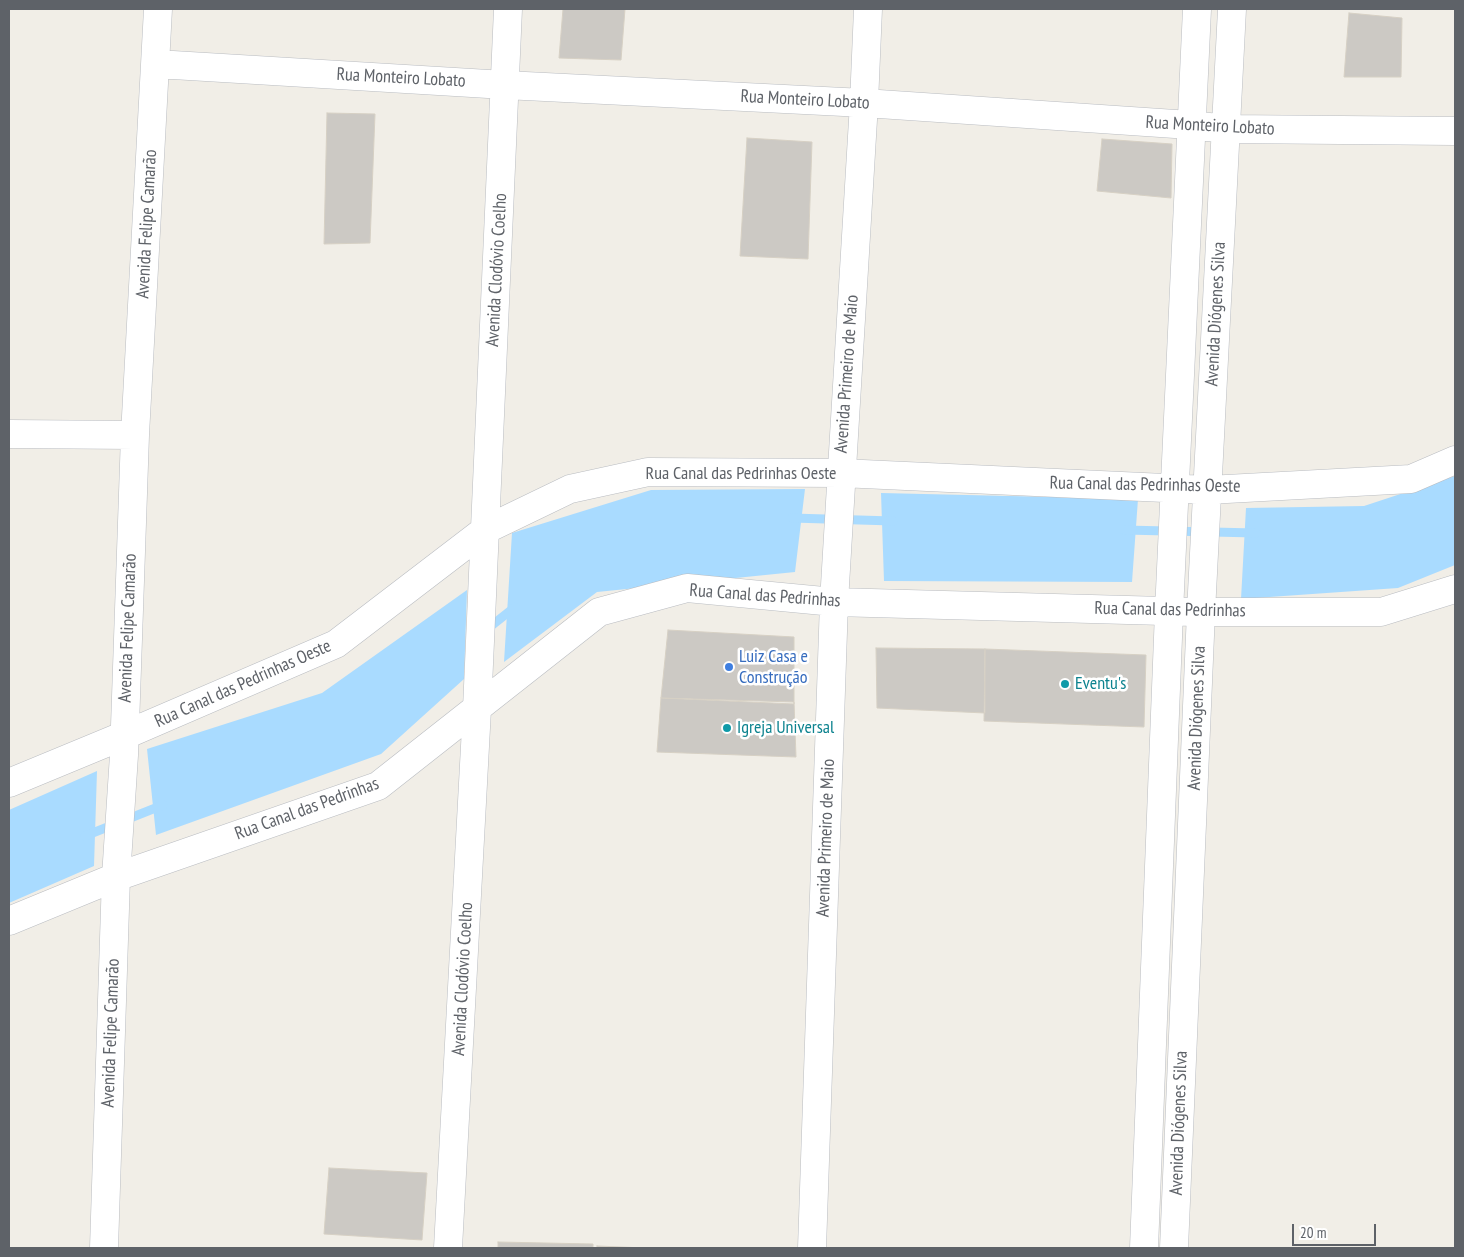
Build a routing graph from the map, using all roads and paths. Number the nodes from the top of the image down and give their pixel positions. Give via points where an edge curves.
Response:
1 (158, 9) edge
2 (508, 9) edge
3 (868, 9) edge
4 (1197, 9) edge
5 (1232, 9) edge
6 (156, 64) junction
7 (505, 85) junction
8 (864, 103) junction
9 (1190, 125) junction
10 (1227, 129) junction
11 (1455, 131) edge
12 (9, 434) edge
13 (134, 435) junction
14 (1455, 460) edge
15 (841, 485) junction
16 (1174, 502) junction
17 (1207, 503) junction
18 (484, 541) junction
19 (1455, 589) edge
20 (834, 602) junction
21 (1169, 612) junction
22 (1201, 612) junction
23 (477, 709) junction
24 (124, 745) junction
25 (9, 783) edge
26 (117, 865) junction
27 (9, 921) edge
28 (104, 1248) edge
29 (448, 1248) edge
30 (812, 1248) edge
31 (1144, 1248) edge
32 (1174, 1248) edge

1 - 6 street, Avenida Felipe Camarão
2 - 7 street, Avenida Clodóvio Coelho
3 - 8 street, Avenida Primeiro de Maio
4 - 9 street, Avenida Diógenes Silva
5 - 10 street, Avenida Diógenes Silva
6 - 7 street, Rua Monteiro Lobato
6 - 13 street, Avenida Felipe Camarão
7 - 8 street, Rua Monteiro Lobato
7 - 18 street, Avenida Clodóvio Coelho
8 - 9 street, Rua Monteiro Lobato
8 - 15 street, Avenida Primeiro de Maio
9 - 10 street, Rua Monteiro Lobato
9 - 16 street, Avenida Diógenes Silva
10 - 11 street, Rua Monteiro Lobato
10 - 17 street, Avenida Diógenes Silva
12 - 13 street
13 - 24 street, Avenida Felipe Camarão
14 - 17 street, Rua Canal das Pedrinhas Oeste via 1411,480
15 - 16 street, Rua Canal das Pedrinhas Oeste
15 - 18 street, Rua Canal das Pedrinhas Oeste via 648,472 570,489
15 - 20 street, Avenida Primeiro de Maio
16 - 17 street, Rua Canal das Pedrinhas Oeste
16 - 21 street, Avenida Diógenes Silva
17 - 22 street, Avenida Diógenes Silva
18 - 23 street, Avenida Clodóvio Coelho
18 - 24 street, Rua Canal das Pedrinhas Oeste via 336,644
19 - 22 street, Rua Canal das Pedrinhas via 1381,612
20 - 21 street, Rua Canal das Pedrinhas
20 - 23 street, Rua Canal das Pedrinhas via 687,588 599,612
20 - 30 street, Avenida Primeiro de Maio
21 - 22 street, Rua Canal das Pedrinhas
21 - 31 street, Avenida Diógenes Silva
22 - 32 street, Avenida Diógenes Silva
23 - 26 street, Rua Canal das Pedrinhas via 378,786
23 - 29 street, Avenida Clodóvio Coelho
24 - 25 street, Rua Canal das Pedrinhas Oeste
24 - 26 street, Avenida Felipe Camarão
26 - 27 street, Rua Canal das Pedrinhas
26 - 28 street, Avenida Felipe Camarão

